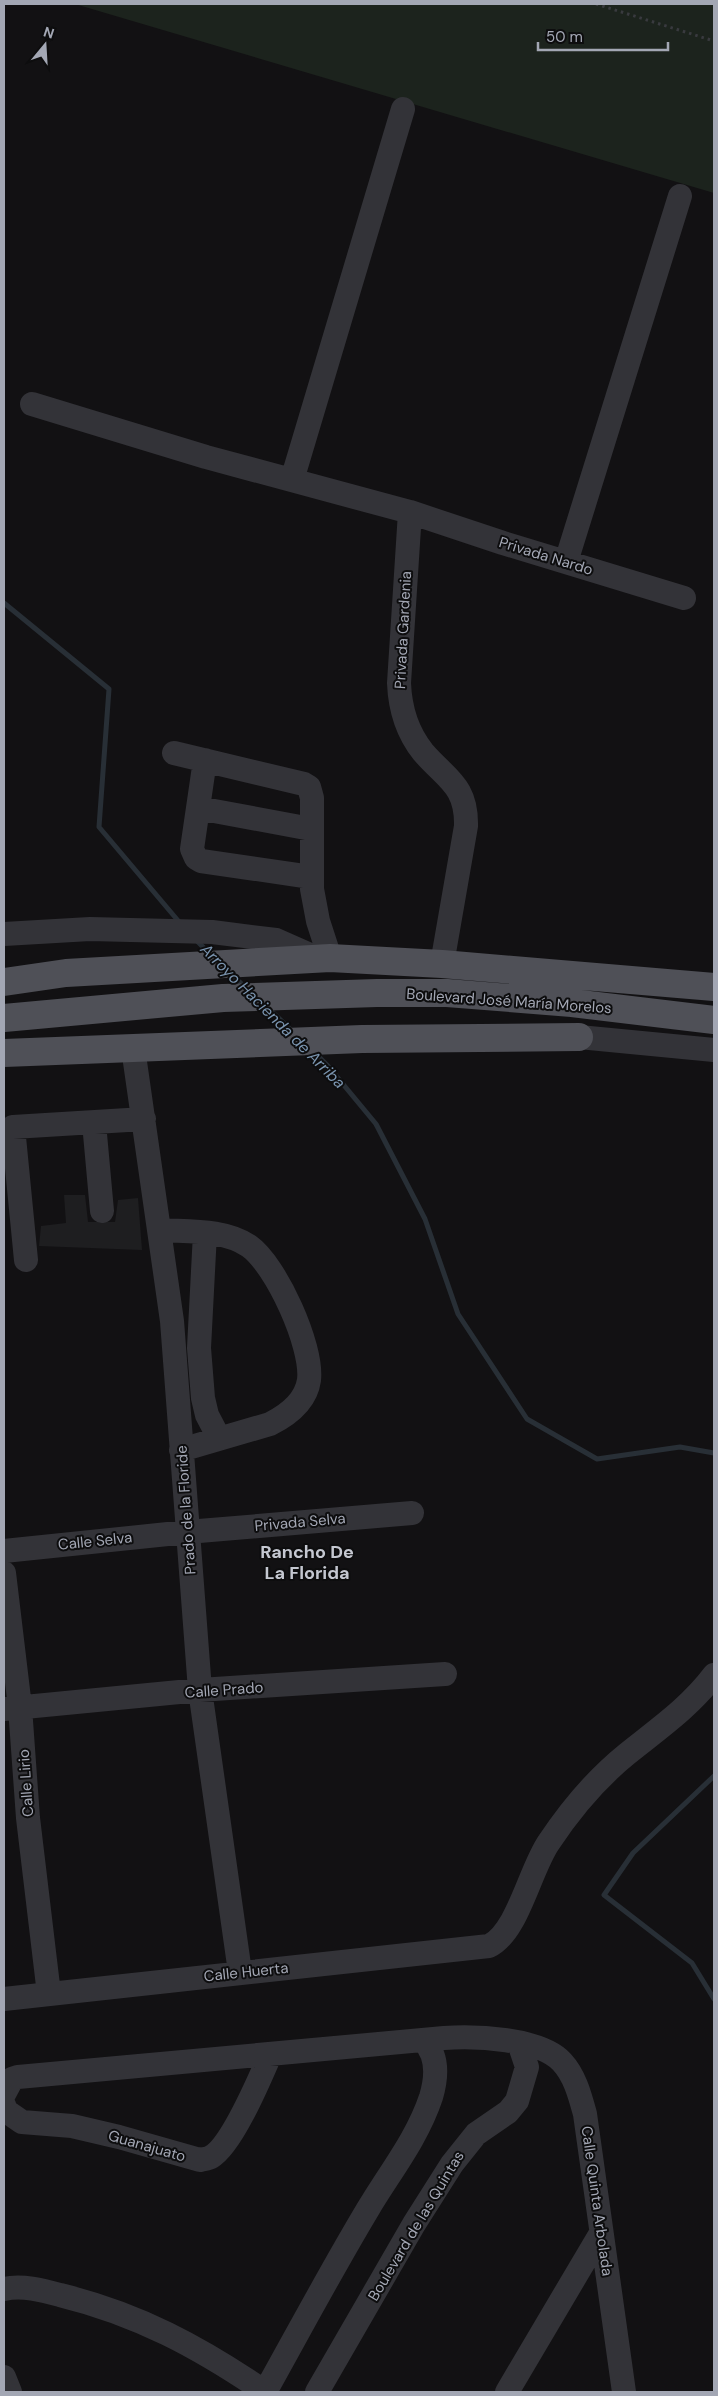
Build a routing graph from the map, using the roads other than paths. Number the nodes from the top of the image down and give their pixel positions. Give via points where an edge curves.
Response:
1 (403, 109) dead end
2 (680, 196) dead end
3 (32, 404) dead end
4 (292, 480) junction
5 (410, 512) junction
6 (566, 562) junction
7 (684, 598) dead end
8 (174, 753) dead end
9 (205, 760) junction
10 (198, 808) junction
11 (311, 830) junction
12 (311, 877) junction
13 (4, 934) edge
14 (325, 958) junction
15 (442, 964) junction
16 (4, 965) edge
17 (66, 973) junction
18 (4, 982) edge
19 (714, 988) edge
20 (470, 995) junction
21 (4, 1018) edge
22 (714, 1020) edge
23 (579, 1037) junction
24 (133, 1048) junction
25 (714, 1050) edge
26 (4, 1053) edge
27 (144, 1120) junction
28 (94, 1123) junction
29 (102, 1211) dead end
30 (159, 1230) junction
31 (205, 1232) junction
32 (26, 1260) dead end
33 (219, 1438) junction
34 (182, 1450) junction
35 (412, 1513) dead end
36 (187, 1532) junction
37 (4, 1551) edge
38 (4, 1573) edge
39 (445, 1674) dead end
40 (714, 1675) edge
41 (200, 1690) junction
42 (12, 1708) edge
43 (240, 1972) junction
44 (49, 1994) junction
45 (4, 1999) edge
46 (423, 2040) junction
47 (519, 2043) junction
48 (270, 2055) junction
49 (4, 2094) edge
50 (4, 2104) edge
51 (601, 2233) junction
52 (4, 2289) edge
53 (4, 2377) edge
54 (10, 2392) edge
55 (265, 2392) edge
56 (317, 2392) edge
57 (507, 2392) edge
58 (624, 2392) edge

1 - 4 street
2 - 6 street
3 - 4 street, Privada Nardo
4 - 5 street, Privada Nardo
5 - 6 street, Privada Nardo
5 - 15 street, Privada Gardenia via 398,683 400,708 423,751 452,780 461,794 466,812
6 - 7 street, Privada Nardo
8 - 9 street
9 - 10 street
9 - 11 street via 309,787
10 - 11 street
10 - 12 street via 192,849 196,858
11 - 12 street
12 - 14 street
13 - 14 street, Boulevard José María Morelos via 90,929 212,932 276,940
14 - 15 main road, Boulevard José María Morelos
14 - 17 main road, Boulevard José María Morelos
15 - 19 main road, Boulevard José María Morelos
16 - 17 main road
17 - 18 main road, Boulevard José María Morelos
20 - 21 main road, Boulevard José María Morelos via 376,992 222,998
20 - 22 main road, Boulevard José María Morelos
20 - 23 main road
23 - 24 main road via 362,1039
23 - 25 street, Boulevard José María Morelos
24 - 26 main road
24 - 27 street, Prado de la Floride
27 - 28 street
27 - 30 street, Prado de la Floride
28 - 29 street
28 - 32 street via 13,1127
30 - 31 street
30 - 34 street, Prado de la Floride via 172,1321
31 - 33 street via 200,1339 203,1398 207,1415
31 - 33 street via 241,1241 258,1254 289,1303 308,1361 307,1387 292,1410 270,1424
33 - 34 street
34 - 36 street, Prado de la Floride
35 - 36 street, Privada Selva
36 - 37 street, Calle Selva
36 - 41 street, Prado de la Floride
38 - 42 street, Calle Lirio
39 - 41 street, Calle Prado
40 - 43 street, Calle Huerta via 678,1715 626,1755 580,1800 547,1844 520,1906 502,1936 489,1946
41 - 42 street, Calle Prado
41 - 43 street, Prado de la Floride
42 - 44 street, Calle Lirio
43 - 44 street, Calle Huerta
44 - 45 street, Calle Huerta
46 - 47 street via 474,2036
46 - 48 street
46 - 55 street via 432,2048 434,2080 414,2137 368,2209
47 - 51 street, Calle Quinta Arbolada via 548,2051 562,2061 572,2076 585,2114
47 - 56 street, Boulevard de las Quintas via 527,2067 517,2101 508,2112 472,2138 452,2164
48 - 49 street via 18,2077 12,2079
48 - 50 street, Guanajuato via 231,2134 212,2157 200,2160 72,2126 22,2122 6,2111
51 - 57 street
51 - 58 street, Calle Quinta Arbolada
52 - 55 street via 48,2292 147,2322 194,2346
53 - 54 street

